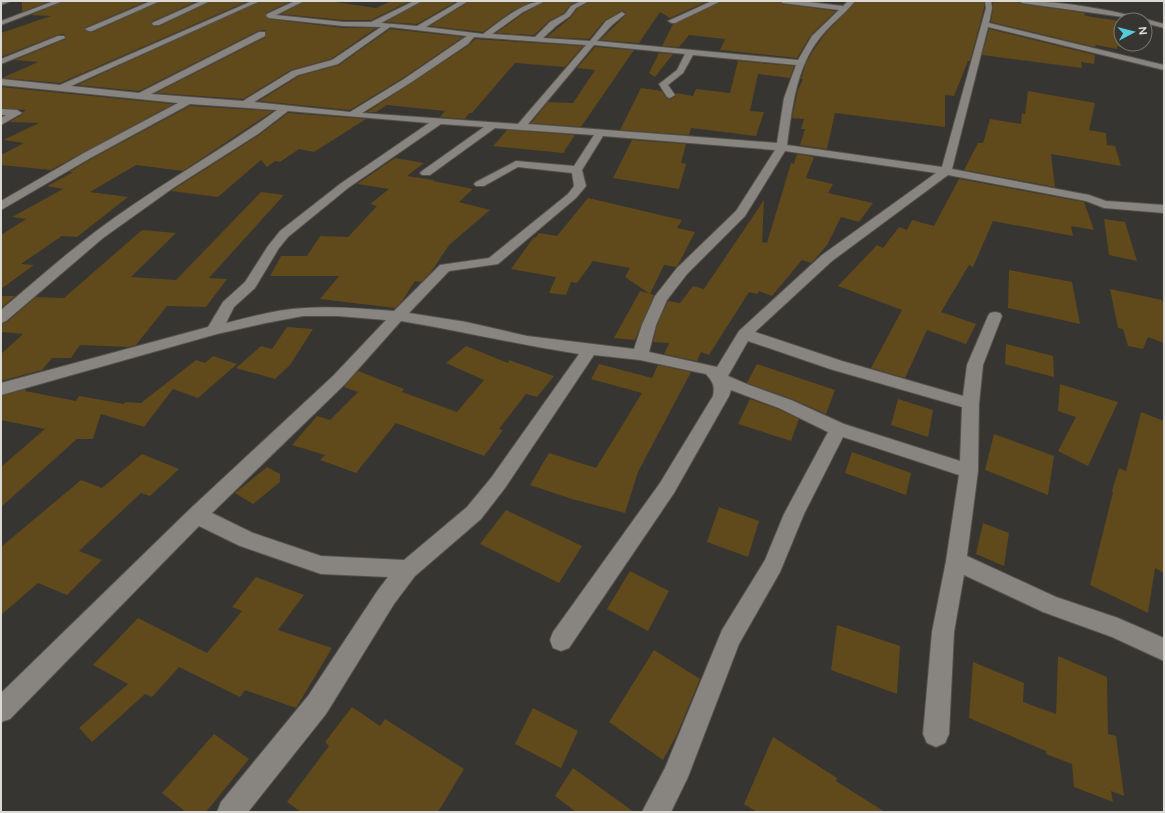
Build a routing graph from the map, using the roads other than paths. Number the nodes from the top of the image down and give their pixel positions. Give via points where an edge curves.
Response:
1 (8, 1) edge
2 (60, 1) edge
3 (158, 1) edge
4 (207, 1) edge
5 (257, 1) edge
6 (301, 1) edge
7 (419, 1) edge
8 (465, 1) edge
9 (542, 1) edge
10 (586, 1) edge
11 (718, 1) edge
12 (783, 1) edge
13 (852, 1) edge
14 (988, 1) edge
15 (1022, 1) edge
16 (1, 4) edge
17 (843, 8) junction
18 (622, 14) dead end
19 (672, 21) dead end
20 (1, 23) edge
21 (156, 23) dead end
22 (373, 24) junction
23 (984, 24) junction
24 (389, 25) junction
25 (1164, 26) edge
26 (89, 29) dead end
27 (417, 29) junction
28 (262, 34) dead end
29 (473, 34) junction
30 (484, 36) junction
31 (61, 38) dead end
32 (537, 39) junction
33 (592, 43) junction
34 (690, 53) junction
35 (1, 62) edge
36 (801, 63) junction
37 (1164, 68) edge
38 (1, 82) edge
39 (61, 88) junction
40 (670, 95) dead end
41 (141, 96) junction
42 (188, 101) junction
43 (245, 104) junction
44 (285, 109) junction
45 (1, 112) edge
46 (352, 115) junction
47 (439, 121) junction
48 (1, 122) edge
49 (493, 125) junction
50 (520, 127) junction
51 (600, 133) junction
52 (782, 147) junction
53 (576, 170) junction
54 (946, 171) junction
55 (426, 172) dead end
56 (480, 184) dead end
57 (1, 206) edge
58 (1164, 209) edge
59 (398, 316) junction
60 (995, 316) dead end
61 (1, 318) edge
62 (214, 330) junction
63 (744, 334) junction
64 (590, 350) junction
65 (640, 355) junction
66 (720, 378) junction
67 (5, 391) edge
68 (971, 404) junction
69 (838, 429) junction
70 (969, 472) junction
71 (197, 515) junction
72 (956, 561) junction
73 (408, 569) junction
74 (561, 640) dead end
75 (1164, 650) edge
76 (1, 710) edge
77 (936, 734) dead end
78 (231, 812) edge
79 (656, 812) edge

1 - 16 street
2 - 20 street
3 - 26 street
4 - 21 street
5 - 39 street via 114,62
6 - 22 street via 269,16 343,24
7 - 22 street
8 - 27 street
9 - 30 street via 521,11
10 - 32 street via 573,7 568,15 553,24
11 - 19 street
12 - 17 street
13 - 17 street
14 - 23 street via 989,8
15 - 25 street via 1124,15
17 - 36 street via 815,38
18 - 33 street via 609,22
22 - 24 street
23 - 37 street
23 - 54 street
24 - 27 street
24 - 43 street via 335,62 295,73
27 - 29 street
28 - 41 street
29 - 30 street
29 - 46 street via 466,42
30 - 32 street
31 - 35 street
32 - 33 street
33 - 34 street
33 - 50 street
34 - 36 street
34 - 40 street via 680,70 663,84
36 - 52 street via 789,98
38 - 39 street
39 - 41 street
41 - 42 street
42 - 43 street
42 - 57 street
43 - 44 street
44 - 46 street
44 - 61 street via 99,235
45 - 48 street via 17,113
46 - 47 street
47 - 49 street
47 - 62 street via 344,186 284,234 250,285 228,305
49 - 50 street
49 - 55 street
50 - 51 street
51 - 52 street
51 - 53 street
52 - 54 street
52 - 65 street via 741,213 682,271 660,299
53 - 56 street via 516,164
53 - 59 street via 580,186 572,196 505,252 488,263 445,268
54 - 58 street via 1089,198 1104,204
54 - 63 street via 827,258
59 - 62 street via 303,312
59 - 64 street
59 - 71 street via 340,380
60 - 68 street via 975,365
62 - 67 street
63 - 66 street
63 - 68 street via 836,365
64 - 65 street
64 - 73 street via 498,483 474,513
65 - 66 street via 711,370
66 - 69 street
66 - 74 street via 723,387 721,396 667,488
68 - 70 street
69 - 70 street
69 - 79 street via 794,514 773,566 730,638 675,777
70 - 72 street
71 - 73 street via 247,540 321,565
71 - 76 street
72 - 75 street via 1051,605 1118,629
72 - 77 street via 943,632
73 - 78 street via 386,597 317,705

